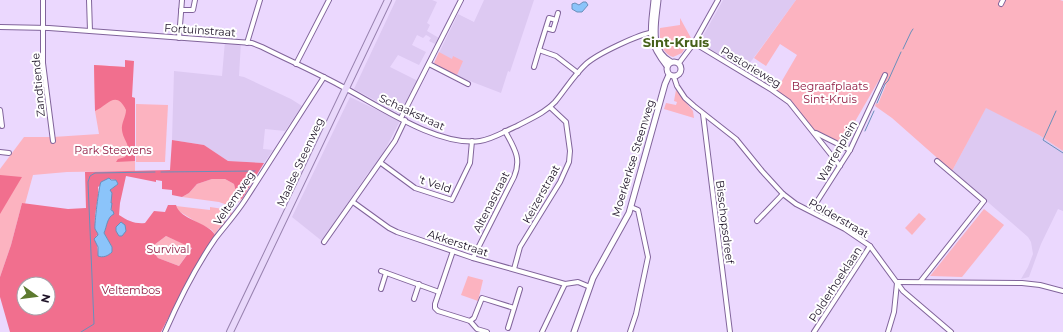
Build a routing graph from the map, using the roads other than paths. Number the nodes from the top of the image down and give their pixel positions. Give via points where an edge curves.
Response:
1 (43, 0) edge
2 (90, 0) edge
3 (182, 0) edge
4 (195, 0) edge
5 (260, 0) edge
6 (329, 0) edge
7 (388, 0) edge
8 (461, 0) edge
9 (654, 0) edge
10 (658, 0) edge
11 (718, 0) edge
12 (181, 10) junction
13 (558, 13) dead end
14 (556, 20) junction
15 (0, 27) edge
16 (44, 28) junction
17 (546, 28) junction
18 (90, 31) junction
19 (653, 32) junction
20 (179, 38) junction
21 (247, 43) junction
22 (694, 43) junction
23 (539, 50) junction
24 (296, 64) junction
25 (429, 64) junction
26 (669, 64) junction
27 (679, 64) junction
28 (534, 68) dead end
29 (578, 73) junction
30 (884, 75) dead end
31 (672, 76) junction
32 (324, 77) junction
33 (468, 84) dead end
34 (666, 84) junction
35 (677, 86) junction
36 (346, 88) junction
37 (550, 107) junction
38 (0, 110) edge
39 (703, 114) junction
40 (403, 119) junction
41 (2, 126) dead end
42 (812, 130) junction
43 (506, 131) junction
44 (52, 141) dead end
45 (472, 141) junction
46 (850, 150) junction
47 (0, 152) edge
48 (9, 153) dead end
49 (937, 161) dead end
50 (381, 163) junction
51 (840, 166) junction
52 (783, 194) junction
53 (353, 202) junction
54 (631, 207) junction
55 (811, 211) junction
56 (757, 221) dead end
57 (324, 242) dead end
58 (870, 246) junction
59 (452, 251) junction
60 (473, 258) junction
61 (514, 269) junction
62 (381, 271) dead end
63 (386, 273) junction
64 (897, 282) junction
65 (920, 282) junction
66 (419, 284) junction
67 (565, 284) junction
68 (590, 286) junction
69 (381, 289) dead end
70 (520, 289) dead end
71 (1063, 291) edge
72 (439, 292) junction
73 (414, 299) dead end
74 (514, 308) junction
75 (470, 321) junction
76 (508, 328) dead end
77 (165, 332) edge
78 (230, 332) edge
79 (487, 332) edge
80 (542, 332) edge
81 (574, 332) edge
82 (630, 332) edge
83 (730, 332) edge
84 (814, 332) edge
85 (888, 332) edge
86 (951, 332) edge

1 - 16 street, Zandtiende
2 - 18 street
3 - 12 street
4 - 12 street via 193,10
5 - 21 street
6 - 24 street
7 - 36 main road, Maalse Steenweg
8 - 25 street
9 - 19 street
10 - 19 street
11 - 22 street
12 - 20 street
13 - 14 street
14 - 17 street via 549,18
14 - 17 street via 553,30
15 - 16 street, Fortuinstraat
16 - 18 street, Fortuinstraat
16 - 44 street, Zandtiende via 43,63
17 - 23 street
18 - 20 street, Fortuinstraat
19 - 26 street via 652,43 656,52
19 - 29 street, Schaakstraat via 626,42 596,58
20 - 21 street, Fortuinstraat
21 - 24 street, Fortuinstraat via 262,47
22 - 27 street
22 - 42 street, Pastorieweg via 789,102
23 - 28 street
23 - 29 street via 556,56
24 - 32 street, Fortuinstraat
25 - 33 street
25 - 40 street
26 - 27 street
26 - 31 street via 667,71
27 - 31 street via 679,75
29 - 37 street, Schaakstraat
30 - 46 street, Warrenplein
31 - 34 street, Moerkerkse Steenweg
31 - 35 street, Polderstraat
32 - 36 street, Fortuinstraat
32 - 77 street, Veltemweg via 239,210 216,239 195,273
34 - 35 street via 673,83
34 - 54 street, Moerkerkse Steenweg
35 - 39 street, Polderstraat via 685,98
36 - 40 street, Schaakstraat
36 - 78 main road, Maalse Steenweg
37 - 43 street, Schaakstraat
37 - 61 street, Keizerstraat via 566,122 569,162 520,247
38 - 41 street
39 - 52 street, Polderstraat via 736,139
39 - 83 street, Bisschopsdreef
40 - 45 street, Schaakstraat via 441,136
40 - 50 street via 395,141
42 - 46 street
42 - 51 street, Pastorieweg
43 - 45 street, Schaakstraat via 486,140
43 - 60 street, Altenastraat via 518,165
45 - 50 street, 't Veld via 470,164 452,200 415,188
46 - 51 street, Warrenplein
47 - 48 street
49 - 65 street via 984,201
50 - 53 street
51 - 55 street, Warrenplein
52 - 55 street, Polderstraat
52 - 56 street
53 - 57 street
53 - 59 street, Akkerstraat via 389,228
54 - 68 street, Moerkerkse Steenweg
54 - 82 street via 638,210 648,257
55 - 58 street, Polderstraat
58 - 64 street, Polderstraat
58 - 84 street, Polderhoeklaan
59 - 60 street, Akkerstraat
59 - 72 street
60 - 61 street, Akkerstraat
61 - 67 street, Akkerstraat
62 - 63 street
63 - 66 street
63 - 69 street
64 - 65 street
64 - 85 street via 894,312
64 - 86 street, Polderstraat via 903,291
65 - 71 street via 1022,283
66 - 72 street
66 - 73 street
67 - 68 street, Akkerstraat via 578,282
67 - 80 street
68 - 81 street, Moerkerkse Steenweg
70 - 74 street
72 - 75 street via 435,304 438,311
74 - 75 street via 482,298 474,318
74 - 76 street
75 - 79 street via 477,329

